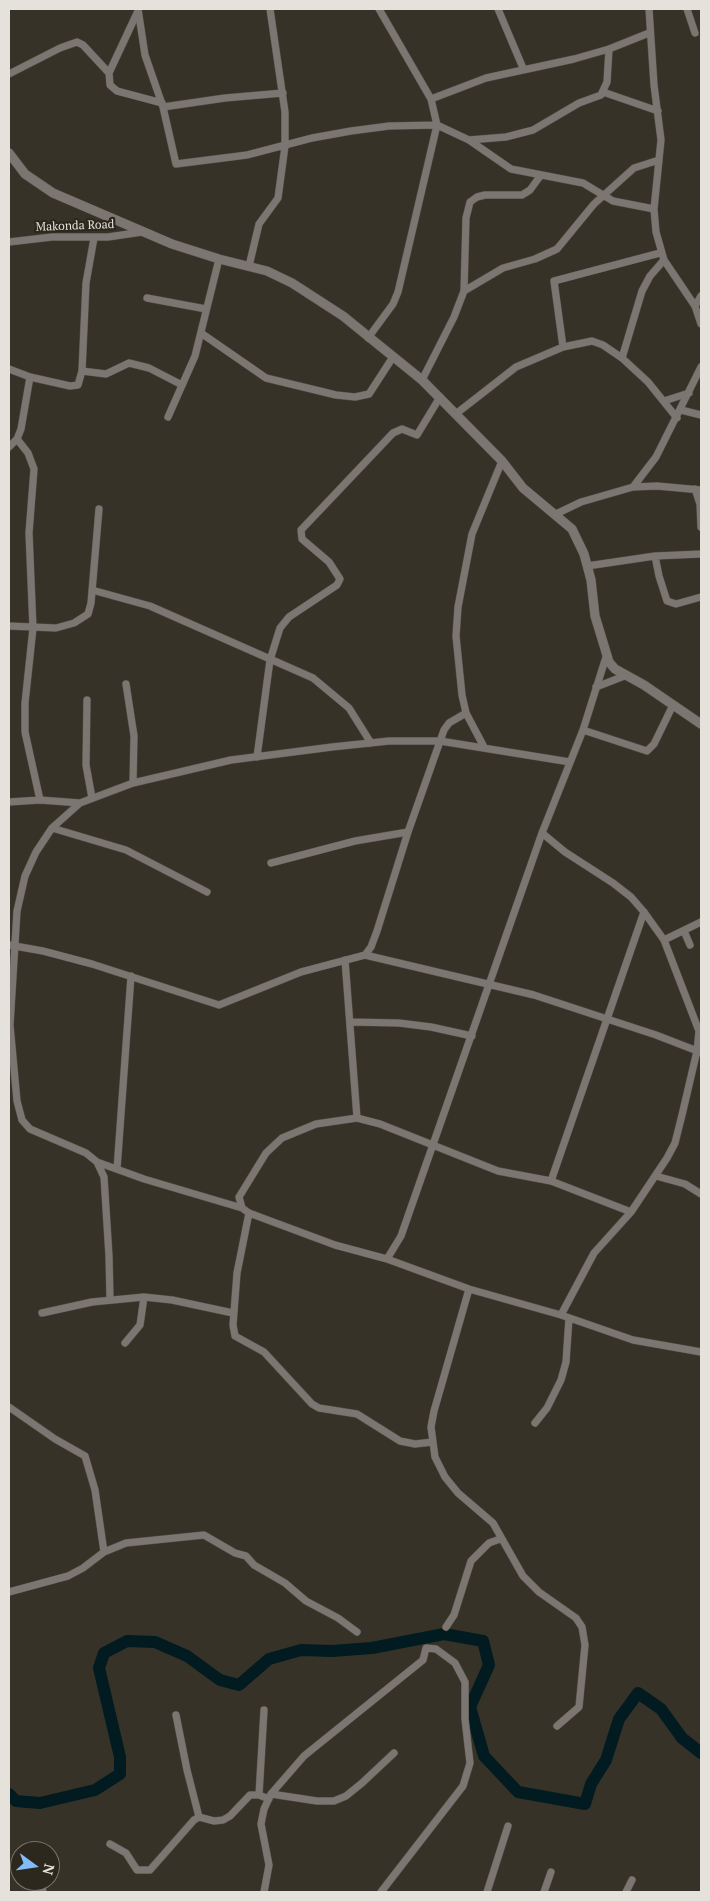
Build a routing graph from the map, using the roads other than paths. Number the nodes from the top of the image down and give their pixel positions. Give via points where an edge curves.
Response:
1 (270, 9) edge
2 (379, 9) edge
3 (498, 9) edge
4 (649, 9) edge
5 (687, 9) edge
6 (138, 10) edge
7 (649, 33) junction
8 (694, 33) dead end
9 (609, 49) junction
10 (523, 68) junction
11 (109, 72) junction
12 (9, 74) edge
13 (603, 92) junction
14 (283, 93) junction
15 (431, 99) junction
16 (163, 105) junction
17 (658, 112) junction
18 (437, 125) junction
19 (469, 140) junction
20 (285, 146) junction
21 (9, 154) edge
22 (659, 160) junction
23 (12, 164) edge
24 (541, 175) junction
25 (604, 195) junction
26 (654, 209) junction
27 (142, 232) junction
28 (94, 238) junction
29 (9, 242) edge
30 (660, 253) junction
31 (219, 259) junction
32 (664, 260) junction
33 (249, 266) junction
34 (464, 292) junction
35 (701, 296) edge
36 (146, 298) dead end
37 (695, 306) junction
38 (206, 309) junction
39 (701, 324) edge
40 (201, 333) junction
41 (368, 338) junction
42 (562, 347) junction
43 (393, 357) junction
44 (622, 358) junction
45 (701, 367) edge
46 (9, 368) edge
47 (82, 371) junction
48 (30, 377) junction
49 (422, 380) junction
50 (182, 385) junction
51 (689, 393) junction
52 (440, 397) junction
53 (664, 401) junction
54 (681, 410) junction
55 (457, 413) junction
56 (701, 415) edge
57 (168, 417) dead end
58 (677, 418) junction
59 (17, 439) junction
60 (9, 447) edge
61 (502, 461) junction
62 (633, 487) junction
63 (698, 490) edge
64 (700, 505) edge
65 (99, 509) dead end
66 (556, 514) junction
67 (701, 527) edge
68 (701, 554) edge
69 (655, 556) junction
70 (587, 566) junction
71 (92, 590) junction
72 (701, 598) edge
73 (9, 626) edge
74 (33, 628) junction
75 (606, 657) junction
76 (270, 660) junction
77 (627, 675) junction
78 (126, 684) dead end
79 (596, 687) junction
80 (88, 700) dead end
81 (673, 705) junction
82 (466, 713) junction
83 (701, 724) edge
84 (583, 730) junction
85 (440, 741) junction
86 (371, 743) junction
87 (484, 747) junction
88 (257, 757) junction
89 (570, 762) junction
90 (133, 782) junction
91 (92, 798) junction
92 (40, 800) junction
93 (9, 802) edge
94 (80, 803) junction
95 (52, 828) junction
96 (408, 832) junction
97 (542, 832) junction
98 (271, 863) dead end
99 (207, 892) dead end
100 (644, 912) junction
101 (701, 922) edge
102 (684, 930) junction
103 (664, 940) junction
104 (11, 945) edge
105 (690, 945) dead end
106 (365, 955) junction
107 (345, 960) junction
108 (131, 976) junction
109 (489, 984) junction
110 (607, 1019) junction
111 (350, 1022) junction
112 (9, 1025) edge
113 (472, 1036) junction
114 (699, 1051) edge
115 (357, 1118) junction
116 (432, 1147) junction
117 (97, 1162) junction
118 (117, 1169) junction
119 (656, 1176) junction
120 (550, 1181) junction
121 (701, 1194) edge
122 (242, 1208) junction
123 (632, 1212) junction
124 (250, 1213) junction
125 (387, 1259) junction
126 (469, 1289) junction
127 (144, 1297) junction
128 (110, 1299) junction
129 (42, 1313) dead end
130 (233, 1313) junction
131 (561, 1315) junction
132 (569, 1318) junction
133 (125, 1343) dead end
134 (701, 1352) edge
135 (9, 1407) edge
136 (535, 1423) dead end
137 (433, 1442) junction
138 (500, 1540) junction
139 (104, 1552) junction
140 (9, 1592) edge
141 (446, 1627) dead end
142 (357, 1632) dead end
143 (264, 1710) dead end
144 (176, 1715) dead end
145 (558, 1726) dead end
146 (394, 1753) dead end
147 (259, 1795) junction
148 (270, 1797) junction
149 (199, 1817) junction
150 (508, 1826) dead end
151 (110, 1844) dead end
152 (551, 1872) dead end
153 (632, 1880) dead end
154 (264, 1892) edge
155 (381, 1892) edge
156 (487, 1892) edge
157 (544, 1892) edge
158 (626, 1892) edge

1 - 14 street
2 - 15 street
3 - 10 street
4 - 7 street
5 - 8 street
6 - 11 street
6 - 16 street via 146,55
7 - 9 street
7 - 17 street
9 - 10 street
9 - 13 street via 608,75
10 - 15 street
11 - 12 street via 77,42
11 - 16 street via 110,85 117,91
13 - 17 street
13 - 19 street via 533,130 506,137
14 - 16 street
14 - 20 street
15 - 18 street
16 - 20 street via 176,164 247,155
17 - 22 street
18 - 19 street
18 - 20 street via 351,131
18 - 41 street via 398,292
19 - 24 street via 511,168
20 - 33 street via 278,198 259,224
21 - 23 street
22 - 25 street via 634,168
22 - 26 street
23 - 27 street via 53,193
24 - 25 street via 583,183
24 - 34 street via 522,195 485,195 470,202 466,218
25 - 26 street via 622,203
25 - 34 street via 557,249 503,268
26 - 30 street
27 - 28 street, Makonda Road
27 - 31 street
28 - 29 street, Makonda Road via 52,237
28 - 47 street via 84,304
30 - 32 street
30 - 42 street via 555,280 553,288
31 - 33 street
31 - 38 street
32 - 37 street
32 - 44 street via 642,291
33 - 41 street via 280,277 314,296
34 - 49 street
35 - 37 street
36 - 38 street
37 - 39 street
38 - 40 street
40 - 43 street via 266,378 336,395 355,397 369,394
40 - 50 street
41 - 43 street
42 - 44 street via 592,341
42 - 55 street via 516,367
43 - 49 street
44 - 53 street
45 - 51 street
46 - 48 street
47 - 48 street via 80,382 75,386
47 - 50 street via 106,374 129,363 149,368
48 - 59 street via 24,419
49 - 52 street
50 - 57 street
51 - 53 street
51 - 54 street
52 - 55 street
52 - 76 street via 417,435 402,429 393,433 301,530 302,539 329,562 340,579 337,585 289,618 280,628
53 - 58 street
54 - 56 street
54 - 58 street
55 - 61 street
58 - 62 street via 648,471
59 - 60 street
59 - 74 street via 28,453 34,469 29,533
61 - 66 street via 523,488
61 - 82 street via 472,534 458,608 456,636
62 - 63 street
62 - 66 street via 581,502
63 - 64 street
64 - 67 street
65 - 71 street
66 - 70 street via 572,529
68 - 69 street
69 - 70 street
69 - 72 street via 667,601 676,604
70 - 75 street
71 - 74 street via 90,609 83,619 56,628
71 - 76 street via 158,609
73 - 74 street
74 - 92 street via 25,732
75 - 77 street via 615,669
75 - 79 street
76 - 86 street via 326,687 349,708
76 - 88 street
77 - 79 street
77 - 81 street
78 - 90 street via 134,736
79 - 84 street
80 - 91 street via 86,765
81 - 83 street
81 - 84 street via 654,744 647,751
82 - 85 street via 449,723
82 - 87 street
84 - 89 street
85 - 86 street
85 - 87 street
85 - 96 street
86 - 88 street
87 - 89 street
88 - 90 street
89 - 97 street
90 - 91 street
91 - 94 street
92 - 93 street
92 - 94 street
94 - 95 street
95 - 99 street via 126,850
95 - 104 street via 25,876
96 - 98 street via 355,841
96 - 106 street via 377,932
97 - 100 street via 565,852 613,882
97 - 109 street
100 - 103 street
100 - 110 street
101 - 102 street
102 - 103 street
102 - 105 street
103 - 114 street via 696,1023
104 - 108 street via 68,957
104 - 112 street
106 - 107 street
106 - 109 street
107 - 108 street via 279,979 219,1005
107 - 111 street
108 - 118 street
109 - 110 street
109 - 113 street
110 - 114 street
110 - 120 street
111 - 113 street via 408,1024
111 - 115 street
112 - 117 street via 22,1120 30,1129 86,1153
113 - 116 street
114 - 119 street via 675,1143
115 - 116 street via 380,1124
115 - 122 street via 316,1124 282,1138 266,1153 242,1188 239,1197
116 - 120 street via 498,1171
116 - 125 street via 400,1236
117 - 118 street
117 - 128 street via 104,1177
118 - 122 street
119 - 121 street via 685,1184
119 - 123 street
120 - 123 street
122 - 124 street
123 - 131 street via 594,1253
124 - 125 street via 335,1245
124 - 130 street via 237,1273
125 - 126 street
126 - 131 street
126 - 137 street via 434,1411
127 - 128 street
127 - 130 street
127 - 133 street via 140,1325
128 - 129 street
130 - 137 street via 234,1336 264,1352 312,1404 327,1410 358,1414 400,1441 416,1444
131 - 132 street
132 - 134 street via 634,1340
132 - 136 street via 566,1362 561,1380 552,1401
135 - 139 street via 85,1456 95,1490
137 - 138 street via 435,1457 445,1477 492,1523
138 - 141 street via 490,1544 471,1561 454,1615
138 - 145 street via 523,1576 539,1592 576,1618 582,1627 585,1645 579,1707
139 - 140 street via 68,1576
139 - 142 street via 126,1543 204,1535 246,1556 306,1601
143 - 147 street
144 - 149 street
146 - 148 street via 346,1796 334,1801
147 - 148 street
147 - 149 street via 250,1795 223,1820
148 - 154 street via 261,1824 268,1865
148 - 155 street via 304,1756 423,1660 426,1648 436,1649 455,1664 465,1682 468,1771 463,1786
149 - 151 street via 150,1870 137,1870 126,1853
150 - 156 street
152 - 157 street
153 - 158 street

